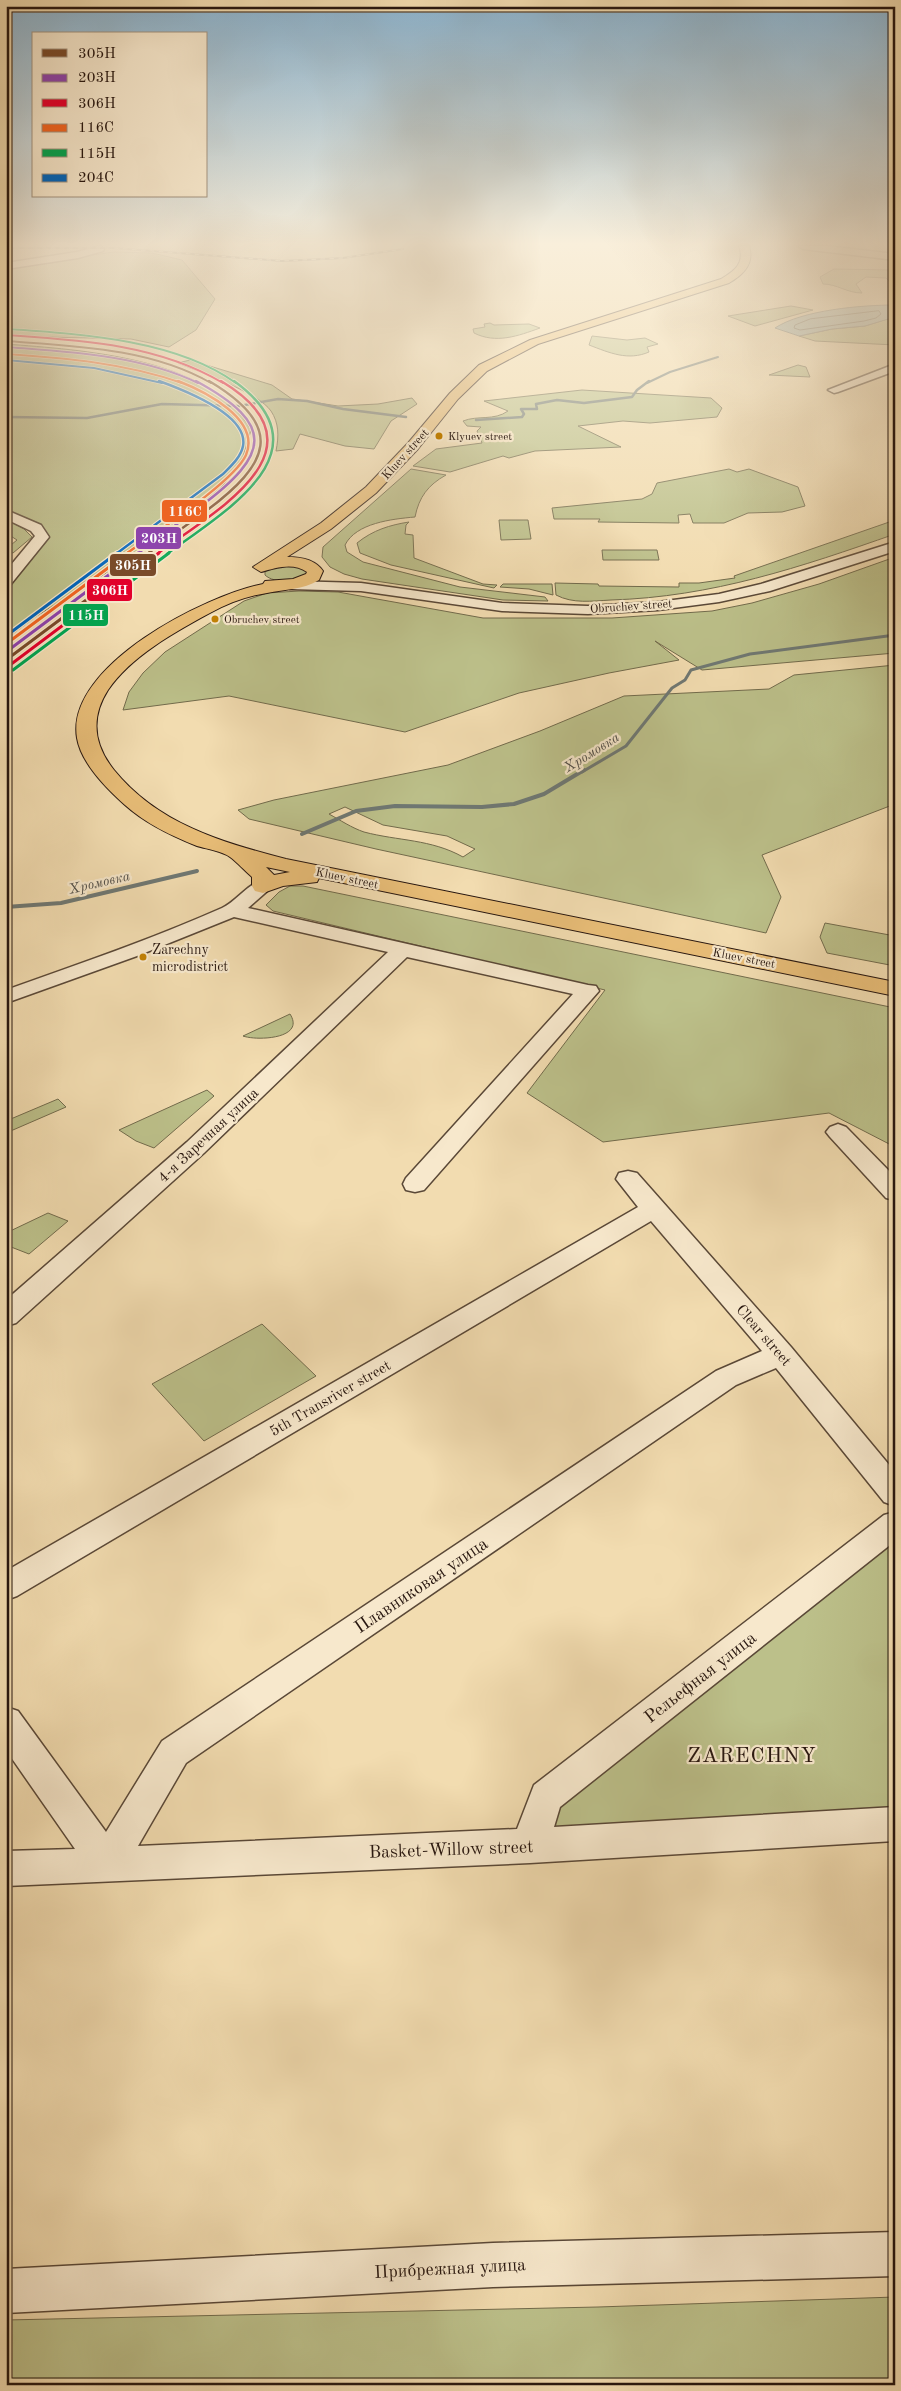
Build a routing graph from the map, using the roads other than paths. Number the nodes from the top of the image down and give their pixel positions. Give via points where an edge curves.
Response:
1 (503, 358) edge
2 (895, 367) edge
3 (834, 390) dead end
4 (6, 514) edge
5 (326, 526) junction
6 (895, 546) edge
7 (259, 569) junction
8 (313, 570) junction
9 (6, 581) edge
10 (290, 585) junction
11 (361, 587) junction
12 (204, 609) junction
13 (234, 852) junction
14 (340, 877) junction
15 (263, 886) junction
16 (232, 911) junction
17 (404, 948) junction
18 (895, 989) edge
19 (6, 997) edge
20 (838, 1132) dead end
21 (628, 1179) dead end
22 (415, 1184) dead end
23 (895, 1192) edge
24 (653, 1209) junction
25 (6, 1316) edge
26 (781, 1354) junction
27 (895, 1494) edge
28 (895, 1524) edge
29 (6, 1587) edge
30 (6, 1722) edge
31 (895, 1824) edge
32 (530, 1846) junction
33 (107, 1864) junction
34 (6, 1869) edge
35 (895, 2254) edge
36 (6, 2291) edge

1 - 5 main road, Kluev street via 483,368 454,396 385,478
2 - 3 street
4 - 9 street via 36,528 42,537
5 - 7 main road, Kluev street
5 - 8 main road via 308,548
6 - 11 street, Obruchev street via 765,588 658,606 588,610 518,608
7 - 8 main road via 287,562
7 - 10 main road via 255,576 261,581
7 - 12 main road, Kluev street
8 - 10 main road via 309,580
8 - 11 street, Obruchev street
10 - 11 street, Obruchev street
10 - 12 main road via 245,591
12 - 13 main road, Kluev street via 119,664 94,700 86,734 100,765 139,808 184,832
13 - 14 main road, Kluev street
13 - 15 main road via 264,875
14 - 15 main road via 299,877
14 - 18 main road, Kluev street
15 - 16 street
16 - 17 street
16 - 19 street
17 - 22 street via 588,991
17 - 25 street, 4-я Заречная улица via 184,1158
20 - 23 street
21 - 24 street, Clear street
24 - 26 street, Clear street
24 - 29 street, 5th Transriver street
26 - 27 street, Clear street
26 - 33 street, Плавниковая улица via 726,1378 174,1752
28 - 32 street, Рельефная улица via 546,1797
30 - 33 street
31 - 32 street, Basket-Willow street
32 - 33 street, Basket-Willow street
33 - 34 street, Basket-Willow street
35 - 36 street, Прибрежная улица via 494,2266

